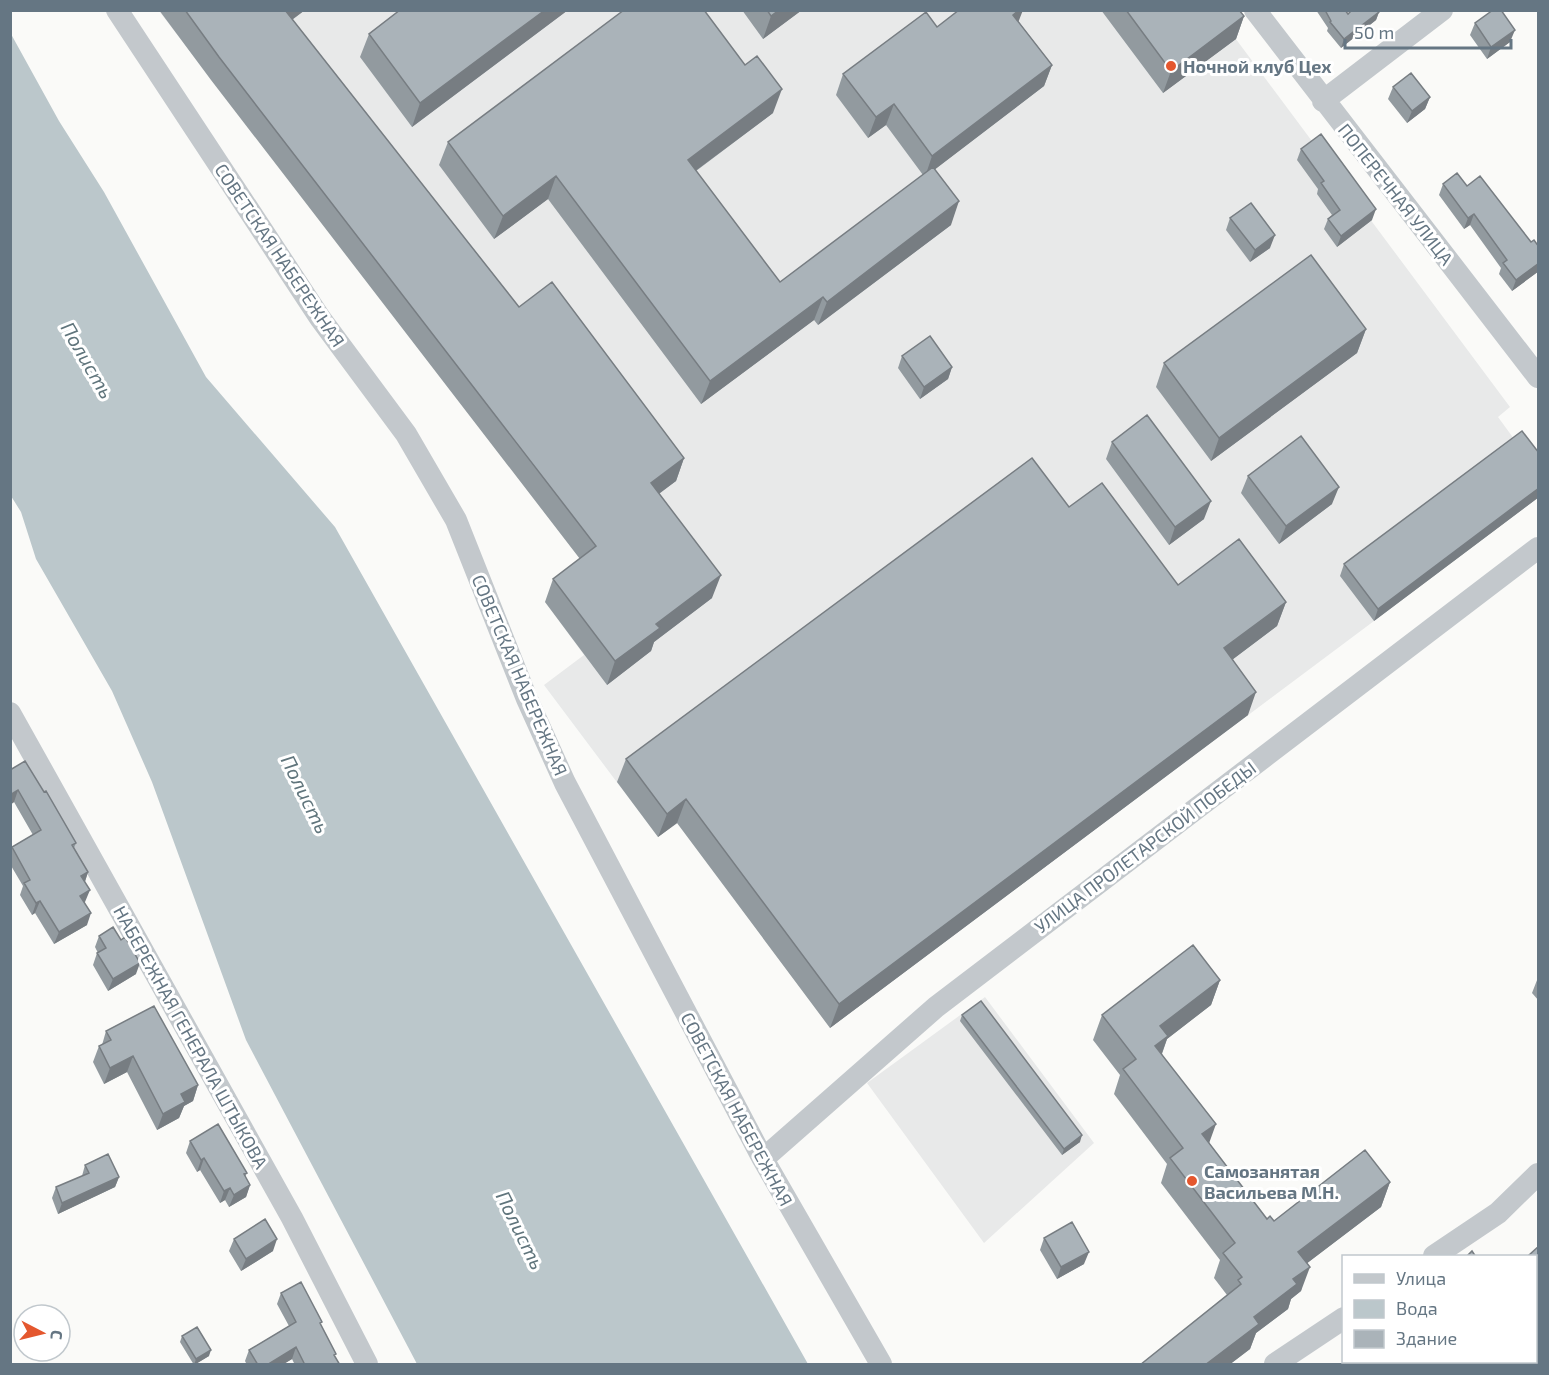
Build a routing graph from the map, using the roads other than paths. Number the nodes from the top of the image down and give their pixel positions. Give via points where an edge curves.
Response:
1 (117, 10) edge
2 (1255, 10) edge
3 (1442, 10) edge
4 (1323, 101) junction
5 (1539, 377) edge
6 (1539, 548) edge
7 (10, 713) edge
8 (763, 1160) junction
9 (1539, 1174) edge
10 (1437, 1255) edge
11 (1342, 1319) edge
12 (367, 1365) edge
13 (881, 1365) edge
14 (1275, 1365) edge

1 - 8 street, СОВЕТСКАЯ НАБЕРЕЖНАЯ via 320,318 406,434 456,520 565,783
2 - 4 street, ПОПЕРЕЧНАЯ УЛИЦА
3 - 4 street
4 - 5 street, ПОПЕРЕЧНАЯ УЛИЦА
6 - 8 street, УЛИЦА ПРОЛЕТАРСКОЙ ПОБЕДЫ via 936,1007
7 - 12 street, НАБЕРЕЖНАЯ ГЕНЕРАЛА ШТЫКОВА via 292,1218
8 - 13 street, СОВЕТСКАЯ НАБЕРЕЖНАЯ
9 - 10 street via 1498,1213
11 - 14 street

